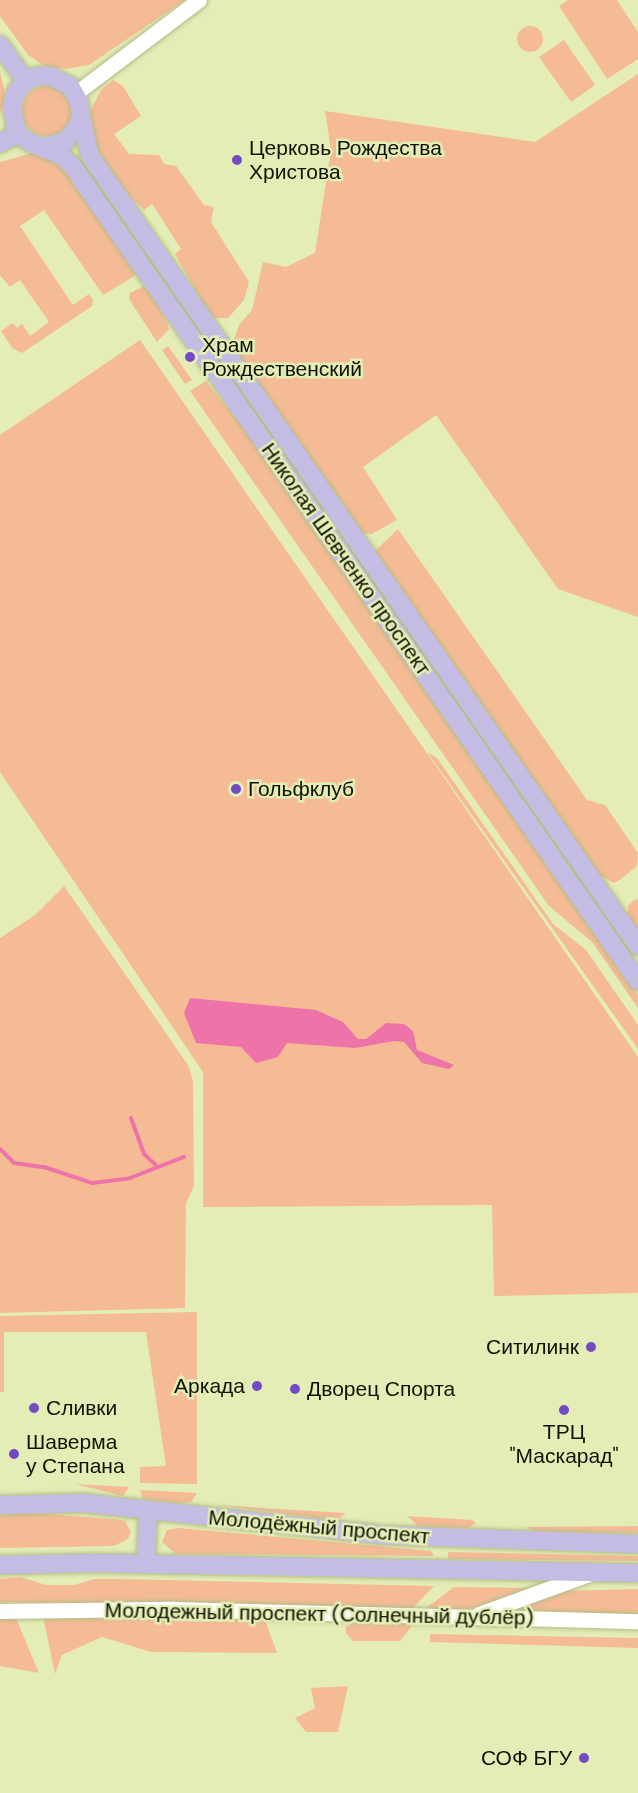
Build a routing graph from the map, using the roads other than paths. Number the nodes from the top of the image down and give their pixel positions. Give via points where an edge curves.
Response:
1 (199, 0) edge
2 (0, 45) edge
3 (26, 81) junction
4 (76, 93) junction
5 (81, 116) junction
6 (17, 134) junction
7 (0, 143) edge
8 (44, 147) junction
9 (606, 900) junction
10 (590, 910) junction
11 (638, 946) edge
12 (638, 981) edge
13 (0, 1505) edge
14 (148, 1512) junction
15 (638, 1544) edge
16 (146, 1563) junction
17 (0, 1565) edge
18 (591, 1573) junction
19 (638, 1573) edge
20 (0, 1611) edge
21 (471, 1617) junction
22 (638, 1621) edge

1 - 4 street
2 - 3 main road
3 - 4 main road via 50,76
3 - 6 main road via 12,106
4 - 5 main road
5 - 8 main road via 66,141
5 - 9 main road, Николая Шевченко проспект via 90,156
6 - 7 main road
6 - 8 main road
8 - 10 main road, Николая Шевченко проспект via 61,155 73,167 150,274
9 - 10 main road
9 - 11 main road, Николая Шевченко проспект
10 - 12 main road, Николая Шевченко проспект
13 - 14 main road, Молодёжный проспект via 83,1503
14 - 15 main road, Молодёжный проспект via 381,1535
14 - 16 main road
16 - 17 main road, Молодёжный проспект
16 - 18 main road, Молодёжный проспект
18 - 19 main road, Молодёжный проспект
18 - 21 street
20 - 21 street, Молодежный проспект (Солнечный дублёр) via 174,1609
21 - 22 street, Молодежный проспект (Солнечный дублёр)

